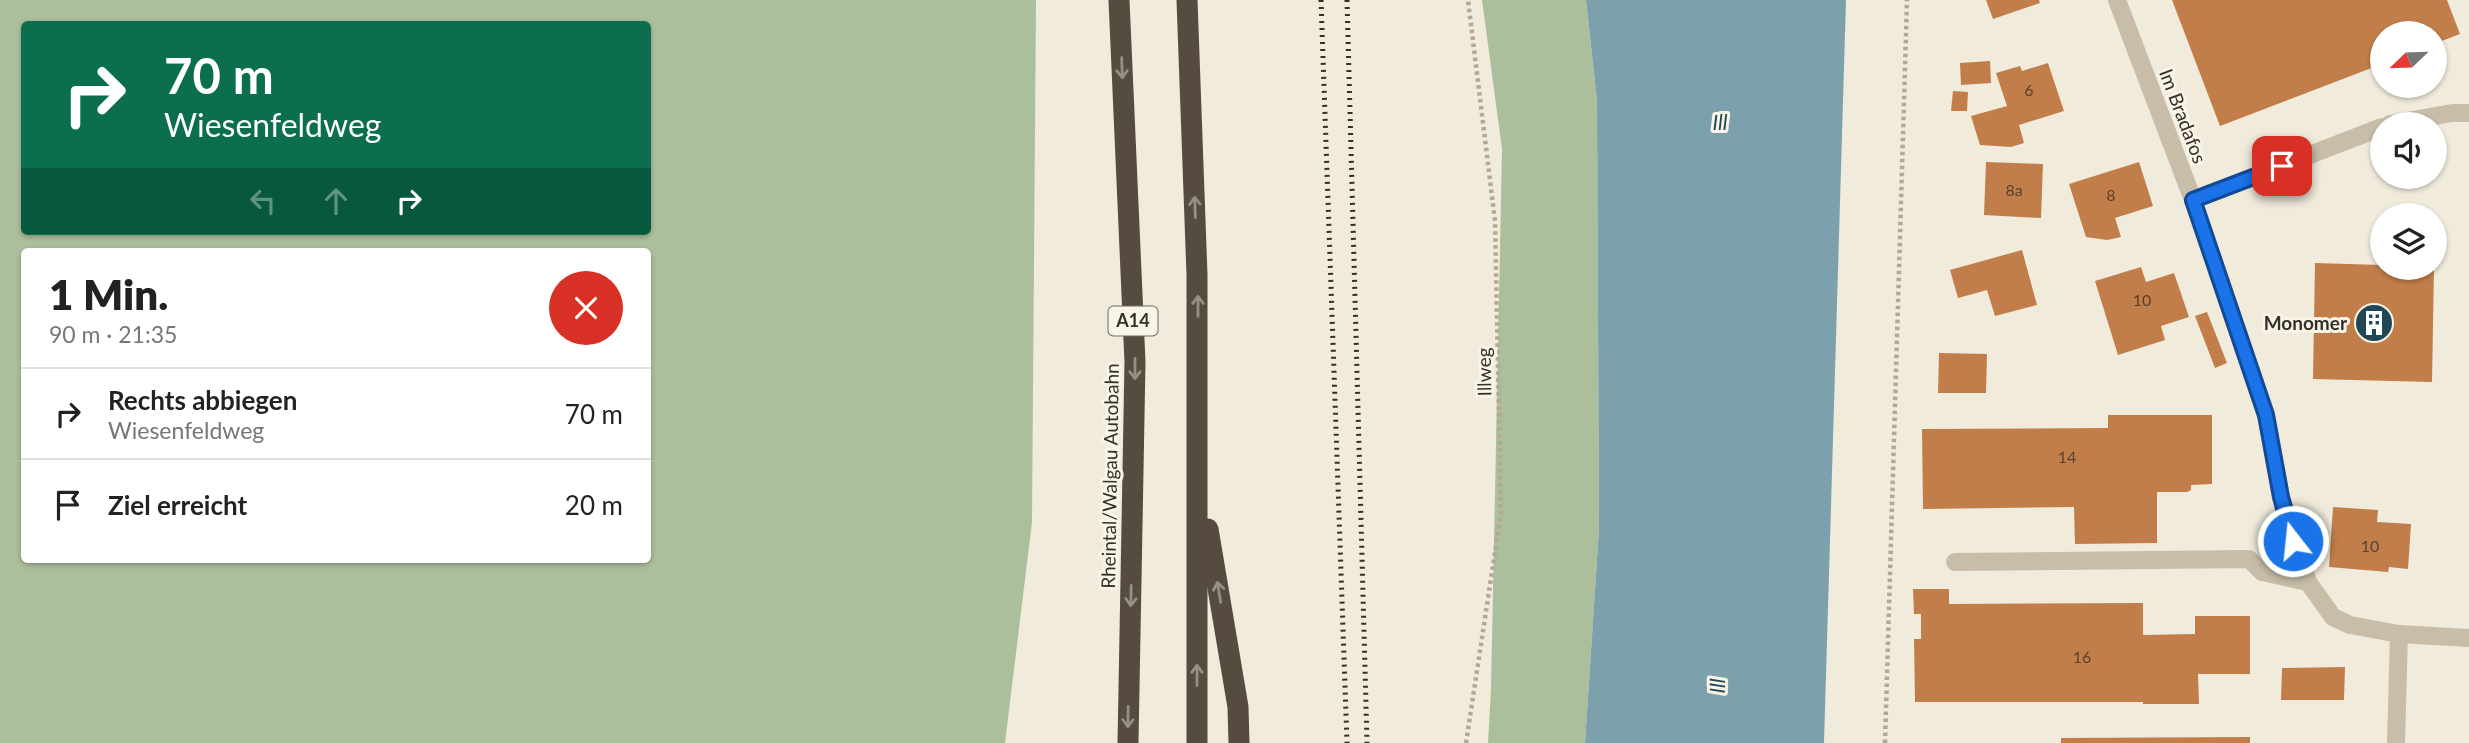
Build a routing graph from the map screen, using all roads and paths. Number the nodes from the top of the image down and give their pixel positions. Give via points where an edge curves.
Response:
1 (1119, 0) edge
2 (1187, 0) edge
3 (1468, 0) edge
4 (1907, 0) edge
5 (2117, 0) edge
6 (2469, 113) edge
7 (2447, 114) edge
8 (2370, 133) edge
9 (2193, 200) junction
10 (1199, 472) junction
11 (1955, 562) dead end
12 (2308, 582) junction
13 (2399, 634) junction
14 (2469, 638) edge
15 (1128, 743) edge
16 (1197, 743) edge
17 (1239, 743) edge
18 (1466, 743) edge
19 (1885, 743) edge
20 (2396, 743) edge

1 -> 15 highway, Rheintal/Walgau Autobahn / A14 via 1135,362
10 -> 2 highway via 1198,275
3 - 18 path, Illweg via 1495,221 1501,513
4 - 19 path
5 - 9 street, Im Bradafos
6 - 7 street
8 - 9 street
9 - 12 street, Im Bradafos via 2266,415 2281,497
16 -> 10 highway
17 -> 10 highway via 1238,707
11 - 12 street via 2249,559 2262,572
12 - 13 street, Im Bradafos via 2333,617 2350,625
13 - 14 street, Im Bradafos
13 - 20 street

